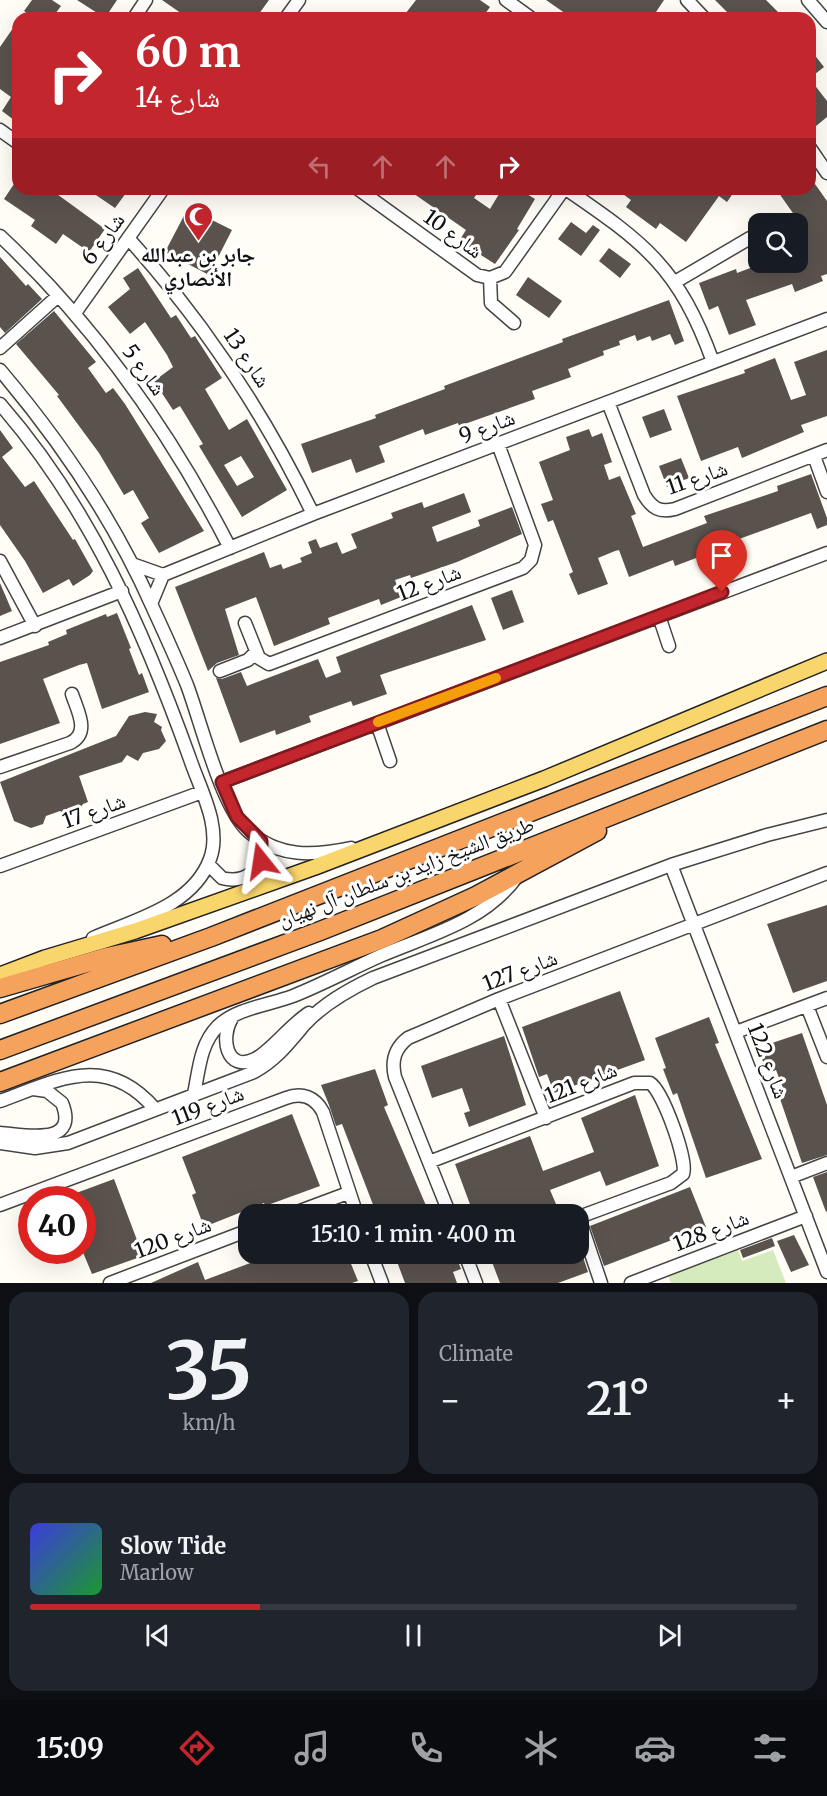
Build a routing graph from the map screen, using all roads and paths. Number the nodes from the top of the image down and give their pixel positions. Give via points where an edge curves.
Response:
1 (506, 0) edge
2 (687, 0) edge
3 (808, 0) edge
4 (523, 12) edge
5 (698, 12) edge
6 (827, 22) edge
7 (816, 157) edge
8 (827, 173) edge
9 (159, 195) edge
10 (366, 195) edge
11 (561, 195) edge
12 (573, 195) edge
13 (0, 236) edge
14 (128, 238) junction
15 (748, 239) edge
16 (490, 278) junction
17 (675, 282) junction
18 (58, 296) junction
19 (75, 313) junction
20 (827, 319) edge
21 (514, 323) dead end
22 (0, 348) edge
23 (713, 362) junction
24 (0, 370) edge
25 (608, 402) junction
26 (0, 404) edge
27 (498, 444) junction
28 (827, 450) edge
29 (814, 456) junction
30 (827, 492) edge
31 (314, 514) junction
32 (230, 548) junction
33 (827, 553) edge
34 (0, 561) edge
35 (132, 564) junction
36 (163, 575) junction
37 (122, 591) junction
38 (151, 604) junction
39 (659, 616) junction
40 (245, 623) dead end
41 (35, 626) junction
42 (0, 638) edge
43 (669, 646) dead end
44 (256, 652) junction
45 (827, 661) edge
46 (220, 671) dead end
47 (72, 693) dead end
48 (827, 694) edge
49 (376, 723) junction
50 (827, 730) edge
51 (390, 761) dead end
52 (0, 767) edge
53 (222, 782) junction
54 (201, 792) junction
55 (644, 803) junction
56 (827, 820) edge
57 (384, 840) junction
58 (261, 841) junction
59 (208, 864) junction
60 (671, 865) junction
61 (0, 866) edge
62 (827, 873) edge
63 (519, 874) junction
64 (694, 925) junction
65 (211, 937) junction
66 (45, 958) junction
67 (0, 975) edge
68 (0, 988) edge
69 (827, 998) edge
70 (500, 999) junction
71 (329, 1003) junction
72 (807, 1006) junction
73 (0, 1014) edge
74 (234, 1016) junction
75 (736, 1032) junction
76 (0, 1050) edge
77 (827, 1057) edge
78 (0, 1082) edge
79 (32, 1089) junction
80 (194, 1094) junction
81 (0, 1101) edge
82 (155, 1109) junction
83 (546, 1118) junction
84 (0, 1133) edge
85 (0, 1143) edge
86 (429, 1162) junction
87 (827, 1164) edge
88 (791, 1177) junction
89 (348, 1193) junction
90 (318, 1204) edge
91 (352, 1204) edge
92 (446, 1204) edge
93 (0, 1205) edge
94 (589, 1214) edge
95 (806, 1216) junction
96 (238, 1234) edge
97 (589, 1248) edge
98 (375, 1264) edge
99 (469, 1264) edge
100 (827, 1272) edge
101 (650, 1280) edge
102 (110, 1283) edge
103 (382, 1283) edge
104 (476, 1283) edge
105 (601, 1283) edge
106 (631, 1283) edge

1 - 4 street
2 - 5 street
3 - 6 street
7 - 8 street
9 - 14 street, شارع 6
10 - 16 street, شارع 10 via 477,275
11 - 16 street, شارع 10 via 507,269
12 - 17 street, شارع 10 via 640,243
13 - 18 street, شارع 5
14 - 19 street, شارع 6
14 - 31 street, شارع 13 via 173,289 228,363 270,430
15 - 17 street
16 - 21 street via 491,303
17 - 23 street, شارع 10 via 696,316
18 - 19 street, شارع 5
18 - 22 street
19 - 32 street, شارع 5 via 131,383 175,448
20 - 23 street, شارع 9
23 - 25 street, شارع 9
24 - 35 street via 79,474
25 - 27 street, شارع 9
25 - 29 street, شارع 11 via 644,495 662,511
26 - 37 street via 66,492
27 - 31 street, شارع 9
27 - 44 street, شارع 12 via 534,536 535,549 528,564 273,662 262,661
28 - 29 street, شارع 11
29 - 30 street
31 - 32 street, شارع 9
32 - 36 street, شارع 9
33 - 39 street
34 - 41 street
35 - 36 street
35 - 38 street
36 - 38 street
37 - 41 street
37 - 54 street via 166,691
38 - 53 street
39 - 43 street
39 - 49 street
40 - 44 street
41 - 42 street
44 - 46 street via 248,660
45 - 57 main road via 554,775
47 - 52 street via 82,724 78,738
48 - 65 highway, طريق الشيخ زايد بن سلطان آل نهيان
49 - 51 street
49 - 53 street
50 - 55 highway, طريق الشيخ زايد بن سلطان آل نهيان
53 - 58 street via 237,817
54 - 59 street via 213,830
54 - 61 street, شارع 17
55 - 63 highway
55 - 76 highway, طريق الشيخ زايد بن سلطان آل نهيان via 320,931
56 - 60 street
57 - 58 street via 309,855 289,853
57 - 66 main road via 166,920
58 - 59 street via 261,861 248,876 229,880 217,875
59 - 66 street via 194,886 177,900
60 - 64 street, شارع 122
60 - 71 street via 390,971
62 - 64 street, شارع 127
63 - 74 street via 495,901 464,922 296,995
63 - 78 highway via 342,956
64 - 70 street, شارع 127
64 - 75 street, شارع 122
65 - 68 highway via 115,955
65 - 73 highway, طريق الشيخ زايد بن سلطان آل نهيان
66 - 67 main road
69 - 72 street
70 - 83 street
70 - 86 street, شارع 127 via 408,1038 396,1051 395,1077
71 - 74 street via 296,1022 251,1061 235,1058 226,1048 225,1034
71 - 80 street via 271,1062
72 - 75 street
72 - 77 street
74 - 80 street via 218,1026 207,1041
75 - 88 street, شارع 122
79 - 81 street
79 - 82 street via 62,1077 96,1075 129,1086
79 - 84 street via 47,1091 62,1102 64,1119 60,1129 45,1137
80 - 82 street
82 - 85 street via 57,1146 35,1148
83 - 86 street, شارع 121
83 - 94 street, شارع 121 via 634,1083 646,1082 659,1092 684,1171 678,1180
86 - 92 street, شارع 127
87 - 88 street
88 - 95 street, شارع 122
89 - 90 street
89 - 91 street, شارع 119
89 - 93 street, شارع 119 via 323,1112 315,1100 301,1095
95 - 100 street, شارع 122
95 - 101 street, شارع 128
96 - 102 street, شارع 120
97 - 105 street
98 - 103 street
99 - 104 street
101 - 106 street, شارع 128

